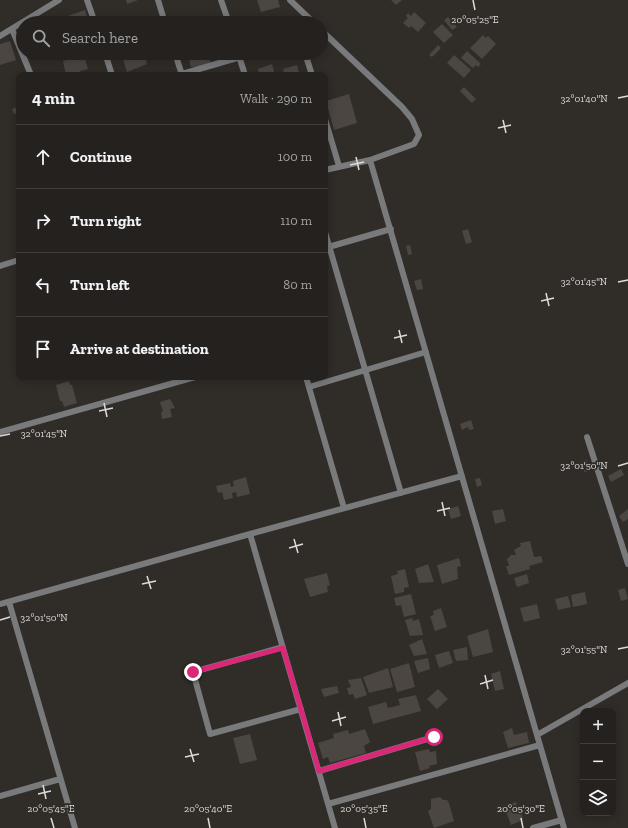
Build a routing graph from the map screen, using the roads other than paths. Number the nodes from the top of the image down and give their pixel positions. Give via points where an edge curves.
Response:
1 (59, 0) edge
2 (87, 0) edge
3 (158, 0) edge
4 (221, 0) edge
5 (290, 0) edge
6 (33, 16) edge
7 (93, 16) edge
8 (163, 16) edge
9 (227, 16) edge
10 (307, 16) edge
11 (16, 27) edge
12 (12, 29) junction
13 (0, 36) edge
14 (328, 38) edge
15 (16, 39) edge
16 (25, 60) edge
17 (107, 60) edge
18 (177, 60) edge
19 (225, 60) edge
20 (241, 60) edge
21 (307, 60) edge
22 (30, 72) edge
23 (111, 72) edge
24 (181, 72) edge
25 (191, 72) edge
26 (245, 72) edge
27 (311, 72) edge
28 (328, 129) edge
29 (370, 160) junction
30 (339, 166) junction
31 (328, 169) edge
32 (391, 229) junction
33 (328, 247) edge
34 (328, 250) edge
35 (16, 261) edge
36 (0, 266) edge
37 (426, 352) junction
38 (365, 370) junction
39 (184, 380) edge
40 (307, 380) edge
41 (309, 387) junction
42 (0, 432) edge
43 (587, 436) dead end
44 (462, 476) junction
45 (401, 493) junction
46 (344, 508) junction
47 (250, 534) junction
48 (628, 564) edge
49 (9, 602) junction
50 (0, 604) edge
51 (283, 648) junction
52 (628, 683) edge
53 (301, 709) junction
54 (537, 735) junction
55 (434, 737) dead end
56 (540, 744) junction
57 (319, 771) junction
58 (60, 779) junction
59 (0, 796) edge
60 (328, 804) junction
61 (562, 820) junction
62 (75, 828) edge
63 (335, 828) edge
64 (533, 828) edge
65 (564, 828) edge

1 - 6 street
2 - 7 street
3 - 8 street
4 - 9 street
5 - 10 street
11 - 12 street
12 - 13 street
12 - 15 street
14 - 29 street via 402,107 412,119 419,135 414,144
16 - 22 street
17 - 23 street
18 - 24 street
19 - 25 street
20 - 26 street
21 - 27 street
28 - 30 street
29 - 30 street
29 - 32 street
30 - 31 street
32 - 33 street
32 - 37 street
34 - 38 street
35 - 36 street
37 - 38 street
37 - 44 street
38 - 41 street
38 - 45 street
39 - 42 street
40 - 41 street
41 - 46 street
43 - 48 street
44 - 45 street
44 - 54 street
45 - 46 street
46 - 47 street
47 - 49 street
47 - 51 street
49 - 50 street
49 - 58 street
51 - 53 street
51 - 53 street via 193,672 210,734
52 - 54 street
53 - 57 street
54 - 56 street
55 - 57 street
56 - 60 street
56 - 61 street
57 - 60 street
58 - 59 street
58 - 62 street
60 - 63 street
61 - 64 street
61 - 65 street

